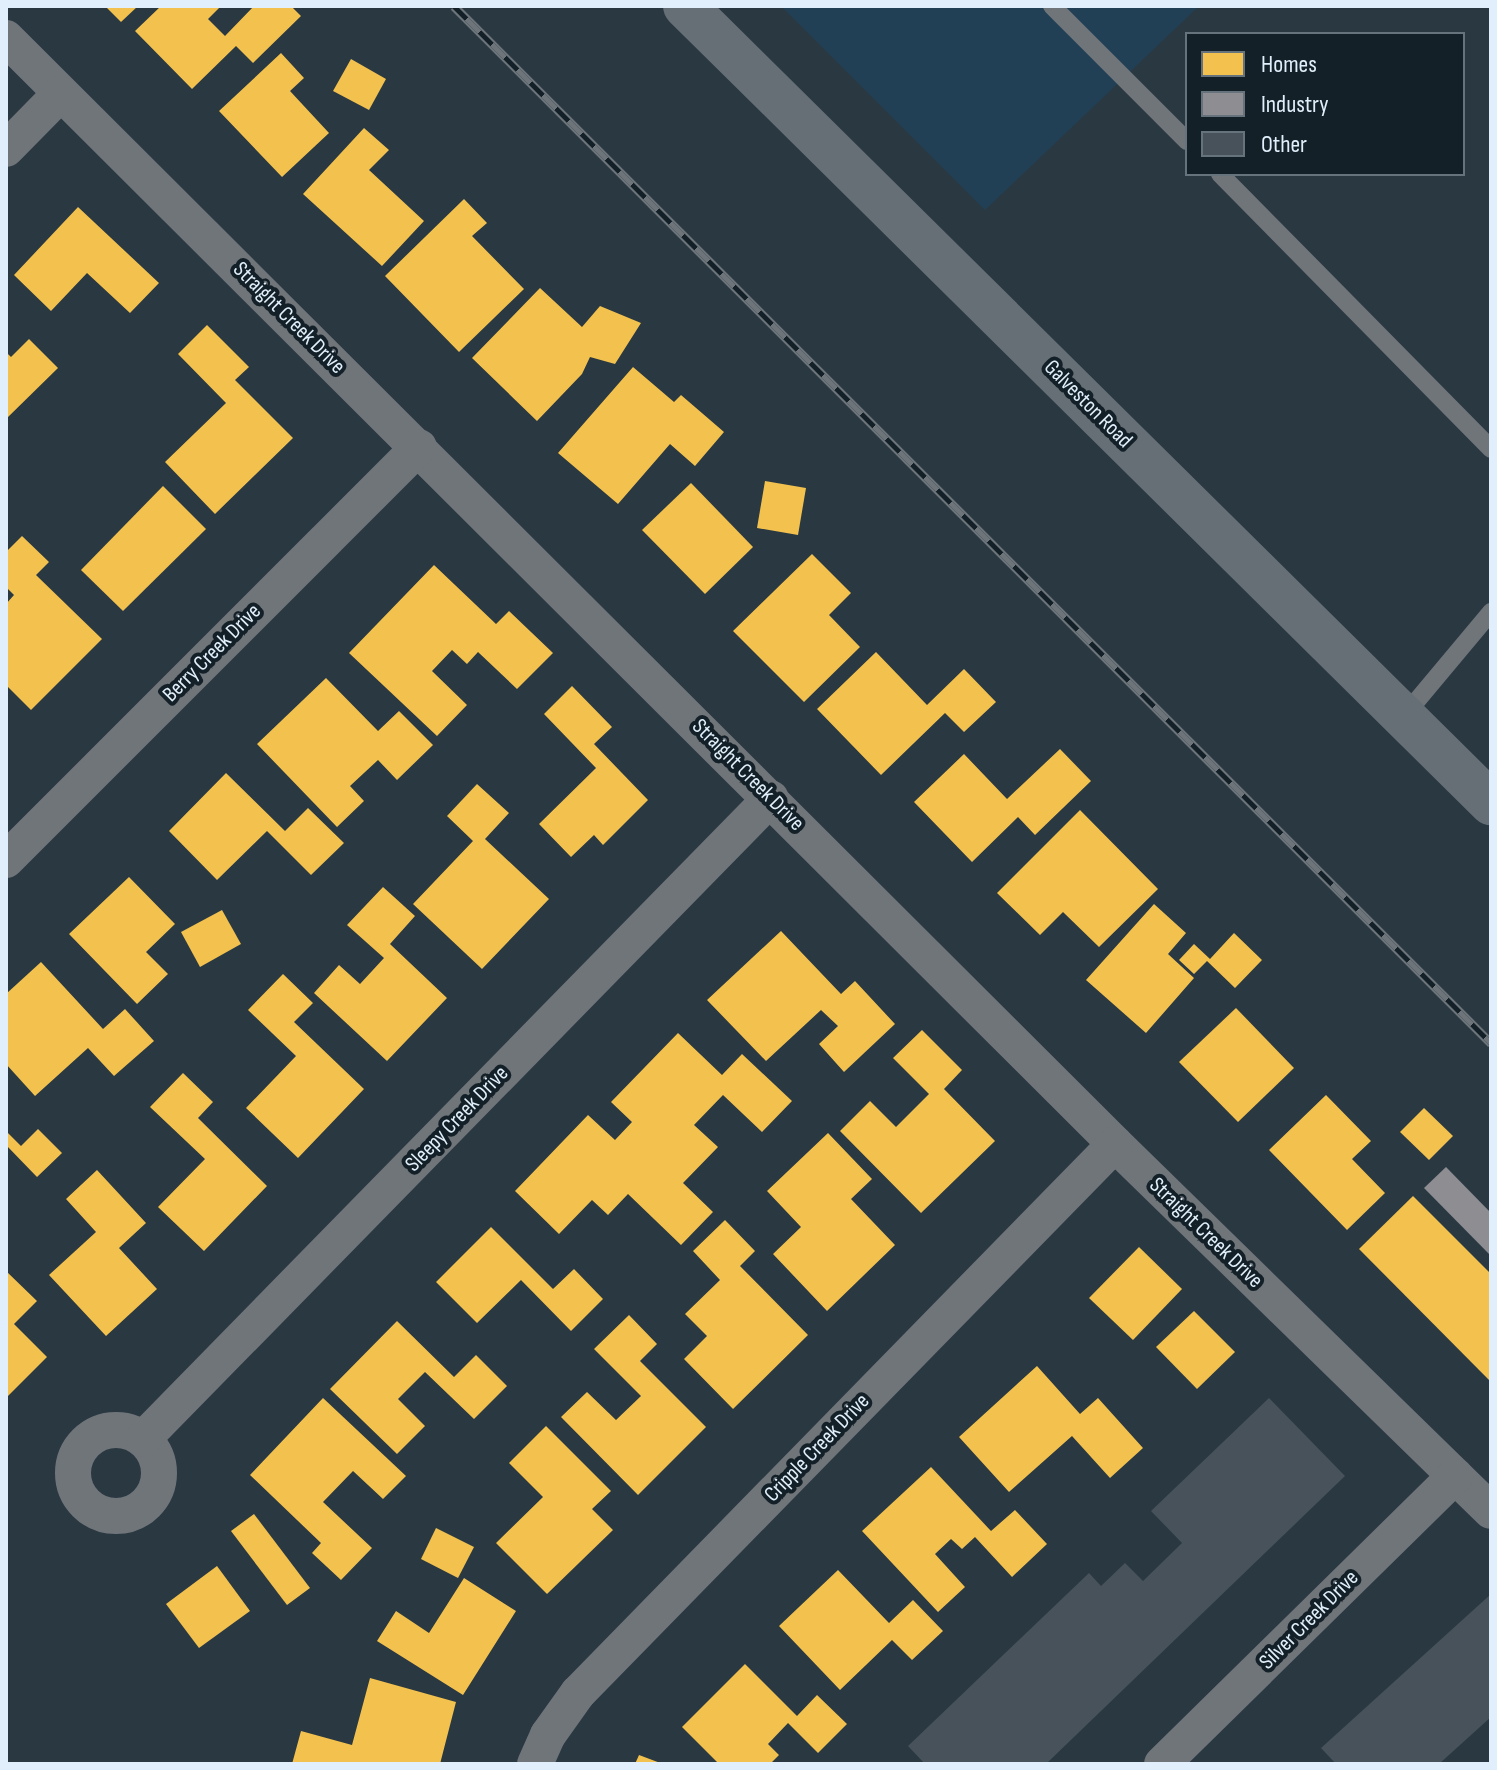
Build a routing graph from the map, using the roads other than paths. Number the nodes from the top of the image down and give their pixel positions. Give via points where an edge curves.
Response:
1 (685, 6) edge
2 (1065, 10) edge
3 (6, 38) edge
4 (61, 93) junction
5 (1185, 139) edge
6 (6, 149) edge
7 (1222, 176) edge
8 (419, 447) junction
9 (1491, 449) edge
10 (1491, 612) edge
11 (1404, 716) junction
12 (771, 798) junction
13 (1491, 803) edge
14 (6, 860) edge
15 (1115, 1144) junction
16 (143, 1439) dead end
17 (1455, 1476) junction
18 (1491, 1511) edge
19 (535, 1764) edge
20 (1162, 1764) edge

1 - 11 main road, Galveston Road
2 - 5 lane
3 - 4 street, Straight Creek Drive
4 - 6 street
4 - 8 street, Straight Creek Drive
7 - 9 lane
8 - 12 street, Straight Creek Drive
8 - 14 street, Berry Creek Drive
10 - 11 lane
11 - 13 main road, Galveston Road
12 - 15 street, Straight Creek Drive
12 - 16 street, Sleepy Creek Drive
15 - 17 street, Straight Creek Drive
15 - 19 street, Cripple Creek Drive via 578,1693
17 - 18 street, Straight Creek Drive
17 - 20 street, Silver Creek Drive

